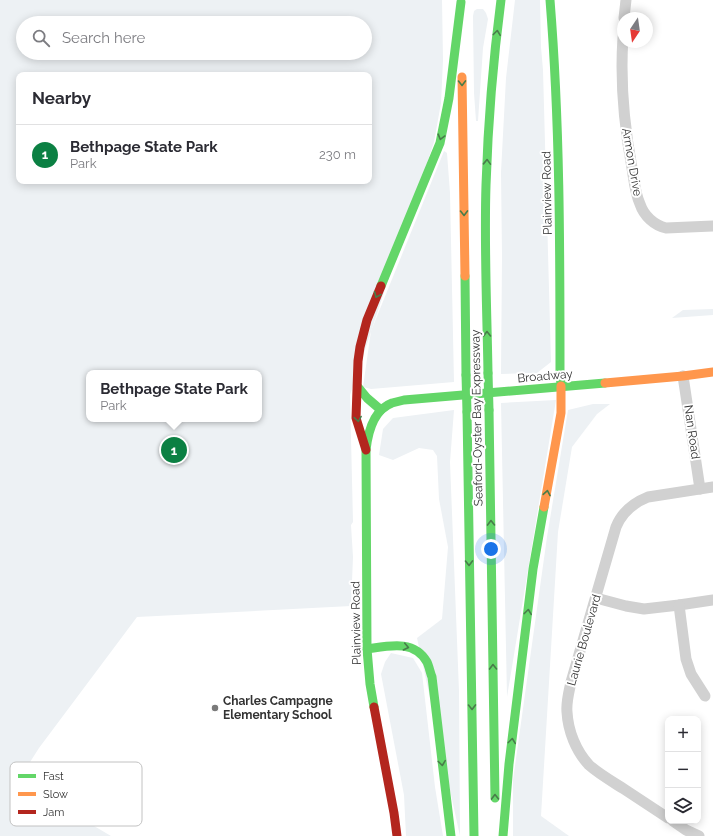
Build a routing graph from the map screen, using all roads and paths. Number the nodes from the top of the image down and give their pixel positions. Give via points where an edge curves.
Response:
1 (501, 0) edge
2 (550, 0) edge
3 (626, 0) edge
4 (461, 1) edge
5 (625, 12) edge
6 (622, 48) edge
7 (713, 226) edge
8 (713, 372) edge
9 (683, 376) junction
10 (561, 386) junction
11 (358, 387) junction
12 (381, 410) junction
13 (366, 450) junction
14 (713, 486) edge
15 (700, 488) junction
16 (596, 598) junction
17 (713, 600) edge
18 (679, 605) junction
19 (367, 649) junction
20 (705, 696) dead end
21 (495, 804) dead end
22 (665, 816) edge
23 (496, 820) dead end
24 (677, 824) edge
25 (397, 836) edge
26 (452, 836) edge
27 (474, 836) edge
28 (496, 836) edge
29 (503, 836) edge
30 (699, 836) edge

21 -> 1 main road, Seaford-Oyster Bay Expressway, bridge via 486,178 492,77
2 - 10 main road, Plainview Road via 559,184
3 - 5 street
4 -> 11 main road via 443,130 428,174 367,320 358,361
4 -> 27 main road, Seaford-Oyster Bay Expressway, bridge
6 - 7 street, Armon Drive via 625,121 640,205 652,222 666,228
8 - 9 main road, Broadway
9 - 10 main road, Broadway
9 - 15 street, Nan Road
10 - 12 main road, Broadway via 404,400 392,403
29 -> 10 main road, Plainview Road via 509,764 533,570 561,413
11 - 12 main road
11 -> 13 main road via 356,418
12 - 13 main road, Plainview Road via 370,427
13 - 19 main road, Plainview Road
14 - 15 street, Laurie Boulevard
15 - 16 street, Laurie Boulevard via 639,500 626,510 616,527
16 - 18 street via 644,609
16 - 22 street, Laurie Boulevard via 567,701 569,728 575,744 590,765
17 - 18 street
18 - 20 street via 686,659 691,674
19 - 25 main road, Plainview Road via 370,684
19 -> 26 main road via 406,646 418,652 428,662
23 - 28 main road
24 - 30 street

